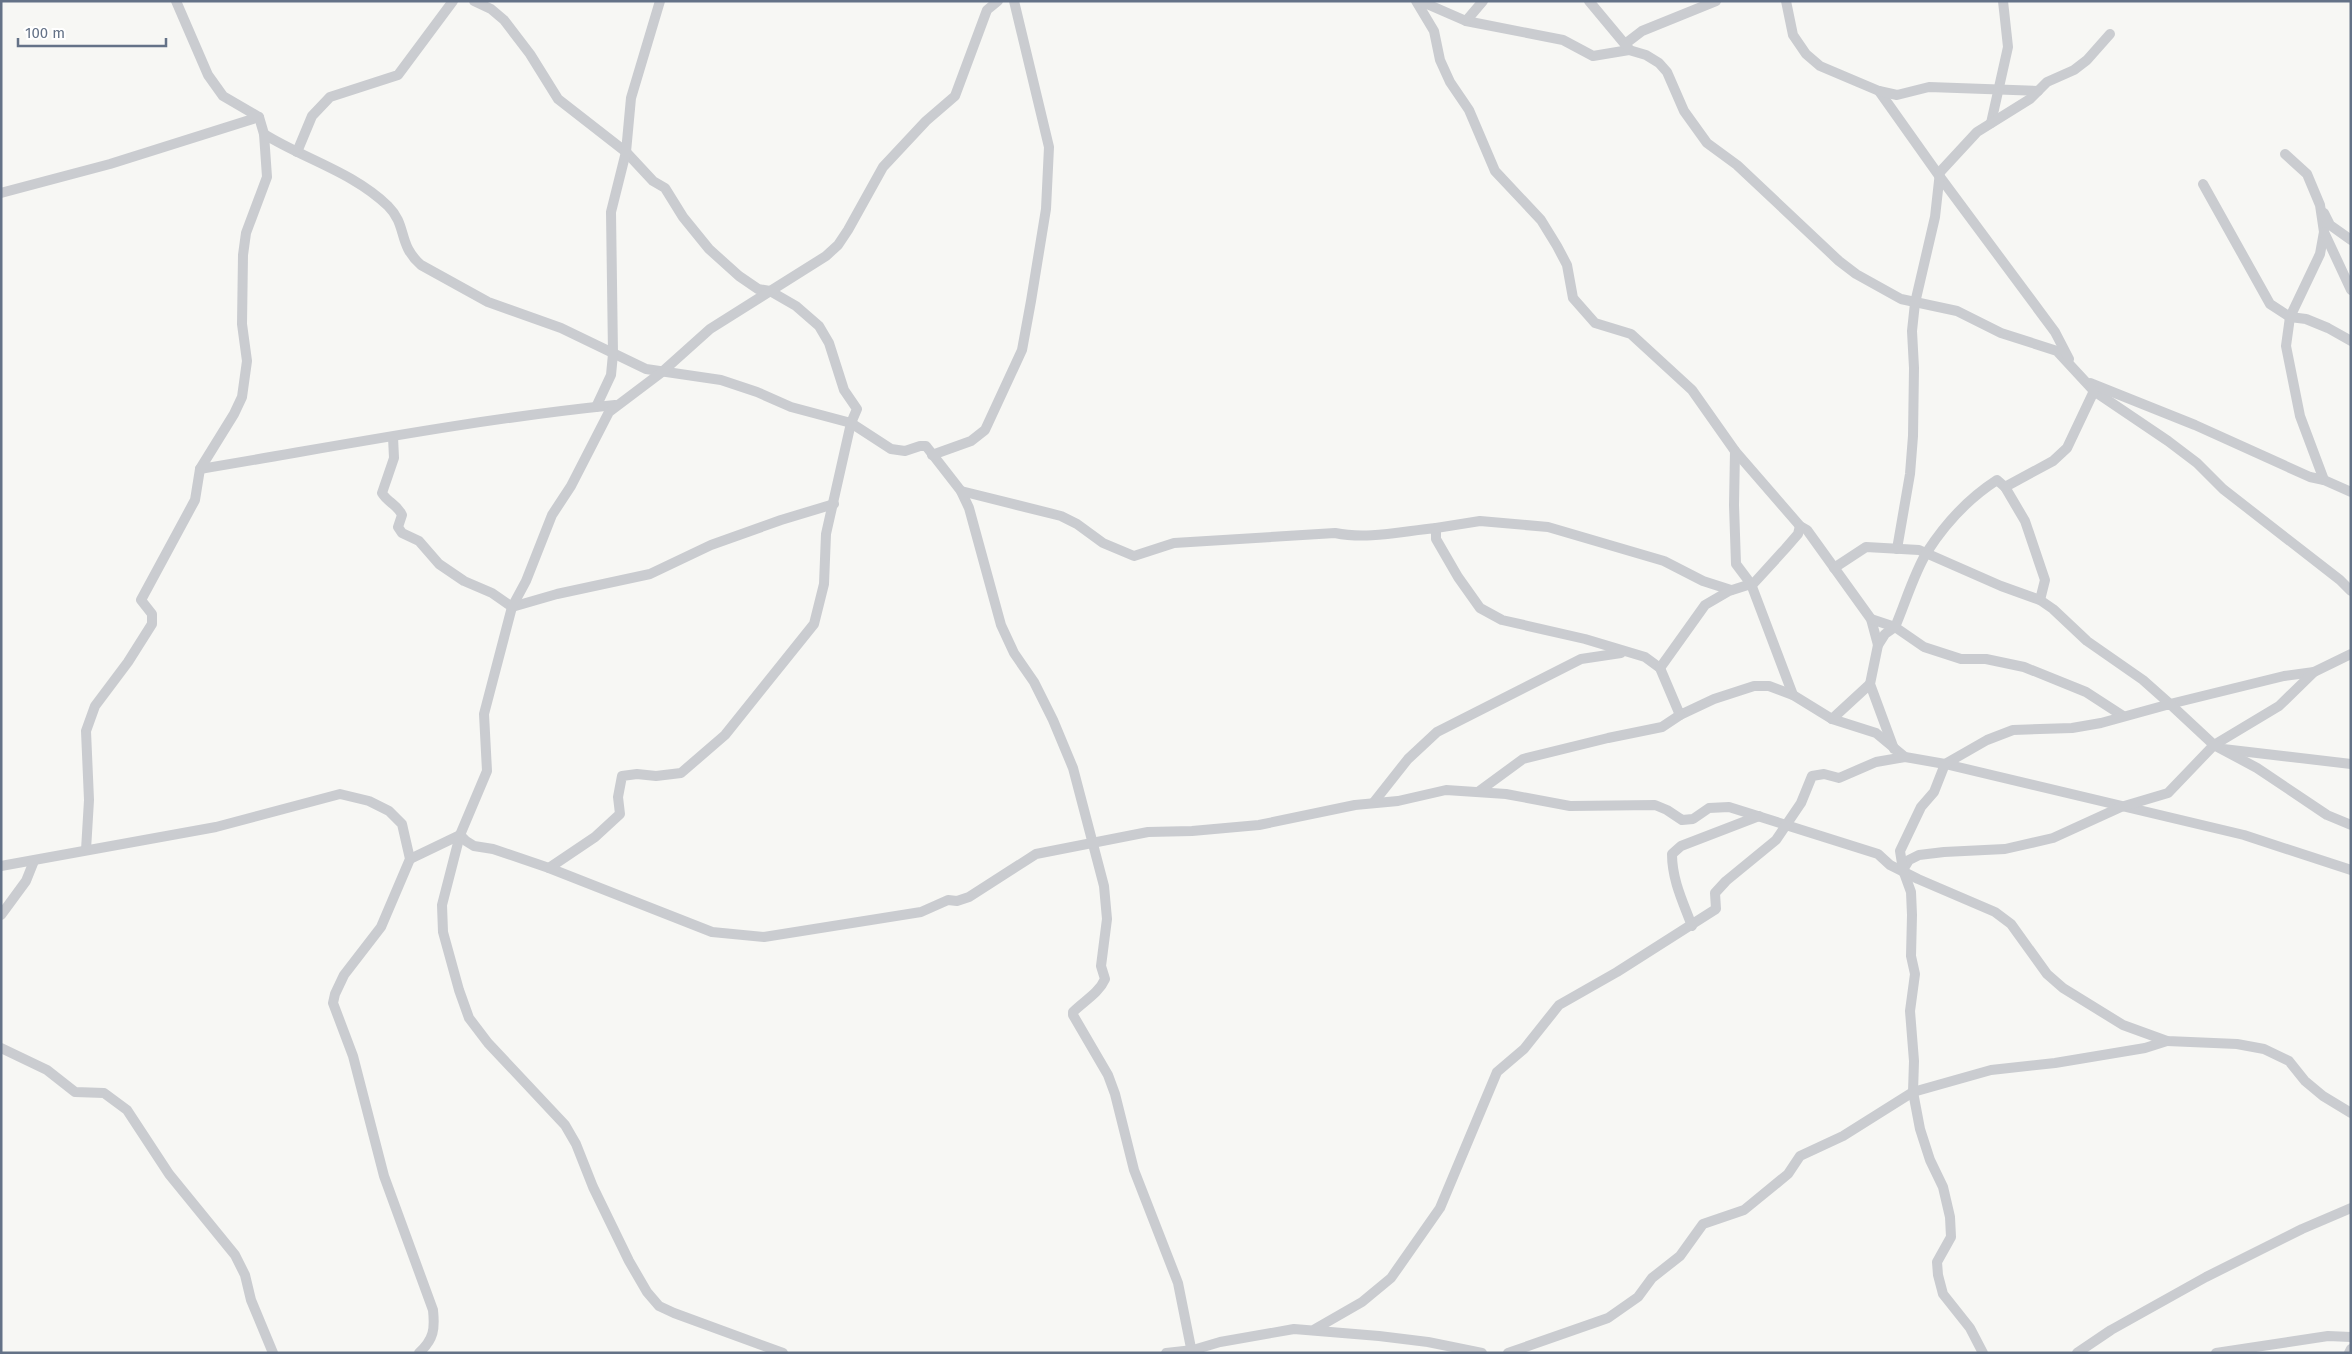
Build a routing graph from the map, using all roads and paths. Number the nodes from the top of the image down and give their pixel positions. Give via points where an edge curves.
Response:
1 (176, 1) edge
2 (454, 1) edge
3 (474, 1) edge
4 (660, 1) edge
5 (998, 1) edge
6 (1014, 1) edge
7 (1416, 1) edge
8 (1420, 1) edge
9 (1483, 1) edge
10 (1588, 1) edge
11 (1716, 1) edge
12 (1786, 1) edge
13 (2003, 1) edge
14 (989, 6) edge
15 (1466, 21) junction
16 (2110, 34) dead end
17 (1627, 47) junction
18 (1998, 90) junction
19 (1879, 91) junction
20 (2038, 91) junction
21 (259, 117) junction
22 (1991, 123) junction
23 (264, 134) junction
24 (296, 152) junction
25 (626, 152) junction
26 (2285, 154) dead end
27 (1940, 177) junction
28 (2203, 184) dead end
29 (1, 193) edge
30 (2320, 205) junction
31 (2324, 232) junction
32 (2351, 240) edge
33 (2351, 290) edge
34 (770, 291) junction
35 (1915, 304) junction
36 (2290, 316) junction
37 (2351, 341) edge
38 (613, 354) junction
39 (2072, 365) junction
40 (662, 372) junction
41 (2086, 382) junction
42 (2094, 391) junction
43 (615, 405) junction
44 (596, 407) junction
45 (851, 423) junction
46 (393, 436) junction
47 (1735, 450) junction
48 (932, 455) junction
49 (200, 469) junction
50 (2324, 480) junction
51 (2005, 487) junction
52 (961, 491) junction
53 (2351, 492) edge
54 (834, 504) junction
55 (1800, 526) junction
56 (1436, 528) junction
57 (1897, 549) junction
58 (1926, 553) junction
59 (1834, 568) junction
60 (1751, 584) junction
61 (1731, 590) junction
62 (2351, 591) edge
63 (2040, 600) junction
64 (512, 607) junction
65 (1871, 619) junction
66 (1895, 627) junction
67 (1878, 645) junction
68 (1625, 653) junction
69 (2351, 654) edge
70 (1660, 668) junction
71 (2314, 672) junction
72 (1870, 684) junction
73 (1793, 695) junction
74 (2170, 704) junction
75 (1680, 715) junction
76 (2123, 716) junction
77 (1832, 719) junction
78 (2218, 747) junction
79 (1894, 750) junction
80 (1905, 757) junction
81 (1945, 764) junction
82 (2351, 764) edge
83 (1478, 792) junction
84 (1374, 802) junction
85 (2121, 807) junction
86 (1759, 816) junction
87 (1788, 824) junction
88 (2351, 825) edge
89 (460, 834) junction
90 (1093, 844) junction
91 (86, 850) junction
92 (410, 859) junction
93 (34, 861) junction
94 (1, 866) edge
95 (549, 868) junction
96 (1904, 870) junction
97 (2351, 870) edge
98 (1, 915) edge
99 (1692, 926) junction
100 (2167, 1041) junction
101 (1, 1042) edge
102 (6, 1049) edge
103 (1913, 1092) junction
104 (2351, 1113) edge
105 (2351, 1208) edge
106 (1315, 1329) junction
107 (2351, 1337) edge
108 (2351, 1349) edge
109 (1193, 1351) edge
110 (273, 1353) edge
111 (419, 1353) edge
112 (783, 1353) edge
113 (1166, 1353) edge
114 (1482, 1353) edge
115 (1508, 1353) edge
116 (1983, 1353) edge
117 (2077, 1353) edge
118 (2216, 1353) edge
119 (2349, 1353) edge

1 - 21 street via 208,75 223,96
2 - 24 street via 398,75 330,97 312,116
3 - 25 street via 504,20 558,99
4 - 25 street via 631,98
5 - 14 street
6 - 48 street via 1048,147 1046,209 1031,301 1022,350 985,430 971,441
7 - 47 street via 1434,31 1440,60 1469,110 1495,171 1542,220 1558,246 1567,265 1574,298 1595,323 1631,334 1692,390
8 - 15 street
9 - 15 street
10 - 17 street
11 - 17 street via 1642,31
12 - 19 street via 1793,35 1806,54 1820,66
13 - 18 street via 2008,47
14 - 34 street via 955,96 926,121 883,168 838,246
15 - 17 street via 1563,40 1593,56
16 - 20 street via 2087,60 2047,82
17 - 35 street via 1659,63 1667,72 1684,111 1707,143 1738,166 1839,261 1880,288
18 - 19 street via 1929,87 1897,95
18 - 20 street
18 - 22 street
19 - 27 street
20 - 22 street
21 - 23 street
21 - 29 street via 110,164
22 - 27 street via 1977,132 1940,172
23 - 24 street
23 - 49 street via 267,177 246,233 243,255 242,324 246,381 234,414
24 - 38 street via 340,172 386,204 396,215 405,247 421,265 488,302 561,328
25 - 34 street via 653,181 665,188 708,249 758,289
25 - 38 street via 611,212
26 - 30 street via 2307,174
27 - 35 street via 1935,217
27 - 39 street via 2055,332
28 - 36 street via 2270,304
30 - 31 street
30 - 32 street via 2330,225
31 - 33 street
31 - 36 street via 2320,254
34 - 40 street via 710,329
34 - 45 street via 796,306 818,326 828,343 844,390 857,409
35 - 39 street via 1957,311 2000,333 2057,351
35 - 57 street via 1912,331 1913,436
36 - 37 street via 2328,328
36 - 50 street via 2286,346 2300,416
38 - 40 street via 646,369
38 - 44 street via 611,375
39 - 41 street
40 - 43 street
40 - 45 street via 721,380 791,407
41 - 42 street
41 - 50 street via 2196,425 2310,477
42 - 51 street via 2067,448 2053,461
42 - 62 street via 2197,463 2223,489
43 - 44 street
43 - 64 street via 552,515
44 - 46 street via 533,413
45 - 48 street via 891,449 904,451 926,446
45 - 54 street
46 - 49 street
46 - 64 street via 394,458 382,493 398,506 402,515 398,527 402,533 419,541 464,581 492,592
47 - 55 street
47 - 60 street via 1736,564
48 - 52 street
49 - 91 street via 195,500 141,600 152,614 152,624 94,706 86,731 89,800
50 - 53 street
51 - 58 street via 1997,480 1976,493
51 - 63 street via 2025,521 2044,580
52 - 56 street via 1061,516 1102,543 1134,556 1174,543 1335,533 1369,535
52 - 90 street via 969,508 1001,625 1014,653 1034,682 1065,747
54 - 64 street via 720,542 650,574
54 - 95 street via 826,534 824,584 814,624 788,659 726,735 681,773 622,776 618,797 620,814 595,837
55 - 59 street via 1807,530
55 - 60 street via 1798,534
56 - 61 street via 1480,521 1548,527 1664,561 1704,582
56 - 68 street via 1436,539 1480,608 1502,620 1585,639
57 - 58 street
57 - 59 street via 1866,548
58 - 63 street
58 - 66 street
59 - 65 street
60 - 61 street
60 - 73 street
61 - 70 street via 1706,605
63 - 74 street via 2087,641 2143,680
64 - 89 street via 484,714 487,771
65 - 66 street
65 - 67 street
66 - 67 street
66 - 76 street via 1924,647 1961,659 1986,659 2024,667 2086,692
67 - 72 street
68 - 70 street via 1645,657
68 - 84 street via 1581,659 1437,732 1408,759
69 - 71 street
70 - 75 street
71 - 74 street via 2284,676
71 - 78 street via 2279,706
72 - 77 street
72 - 79 street
73 - 75 street via 1769,686 1754,686
73 - 77 street
74 - 76 street
74 - 78 street
75 - 83 street via 1662,727 1523,759
76 - 81 street via 2072,728 2001,733
77 - 79 street via 1876,733
78 - 82 street
78 - 85 street via 2168,792
78 - 88 street via 2257,768 2326,815
79 - 80 street
80 - 81 street
80 - 87 street via 1876,762 1839,778 1824,774 1812,776
81 - 85 street
81 - 96 street via 1934,792 1920,807 1900,851
83 - 84 street via 1446,790 1398,801
83 - 86 street via 1570,806 1655,805 1682,820 1693,819 1708,808 1729,807
84 - 90 street via 1259,825 1148,832
85 - 96 street via 2053,838 2005,849 1919,855 1909,860
85 - 97 street via 2244,836
86 - 87 street
86 - 99 street via 1681,846 1672,854 1672,872
87 - 96 street via 1878,854 1890,865
87 - 99 street via 1776,840 1726,881 1715,893 1716,909
89 - 92 street
89 - 95 street via 474,846
89 - 112 street via 442,905 444,932 469,1018 488,1043 565,1125 629,1261 659,1306
90 - 95 street via 1036,854 970,897 948,900 921,912 764,937 712,932
90 - 109 street via 1104,886 1108,919 1101,966 1105,979 1073,1014 1108,1075 1115,1094 1134,1170 1178,1283
91 - 92 street via 216,828 340,794 369,801 389,811 402,824
91 - 93 street
92 - 111 street via 382,926 344,976 334,1003 353,1056 384,1176 433,1310 435,1329 429,1343
93 - 94 street
93 - 98 street via 26,881
96 - 100 street via 1995,912 2011,924 2047,974 2063,988 2123,1025
96 - 103 street via 1911,892 1910,956 1915,974 1910,1011
99 - 106 street via 1558,1004 1524,1049 1497,1072 1440,1208 1391,1278 1362,1302
100 - 103 street via 2145,1048 1991,1070
100 - 104 street via 2238,1044 2264,1049 2289,1061 2322,1096
101 - 102 street
102 - 110 street via 47,1070 75,1092 104,1093 127,1110 168,1174 235,1255
103 - 115 street via 1843,1136 1800,1156 1788,1174 1744,1210 1703,1224 1680,1256 1652,1278 1638,1297 1608,1318
103 - 116 street via 1920,1129 1943,1187 1950,1217 1951,1237 1937,1262 1943,1294 1970,1328
105 - 117 street via 2206,1277 2111,1330
106 - 109 street via 1271,1332
106 - 114 street via 1428,1342
107 - 118 street via 2328,1336
108 - 119 street
109 - 113 street

